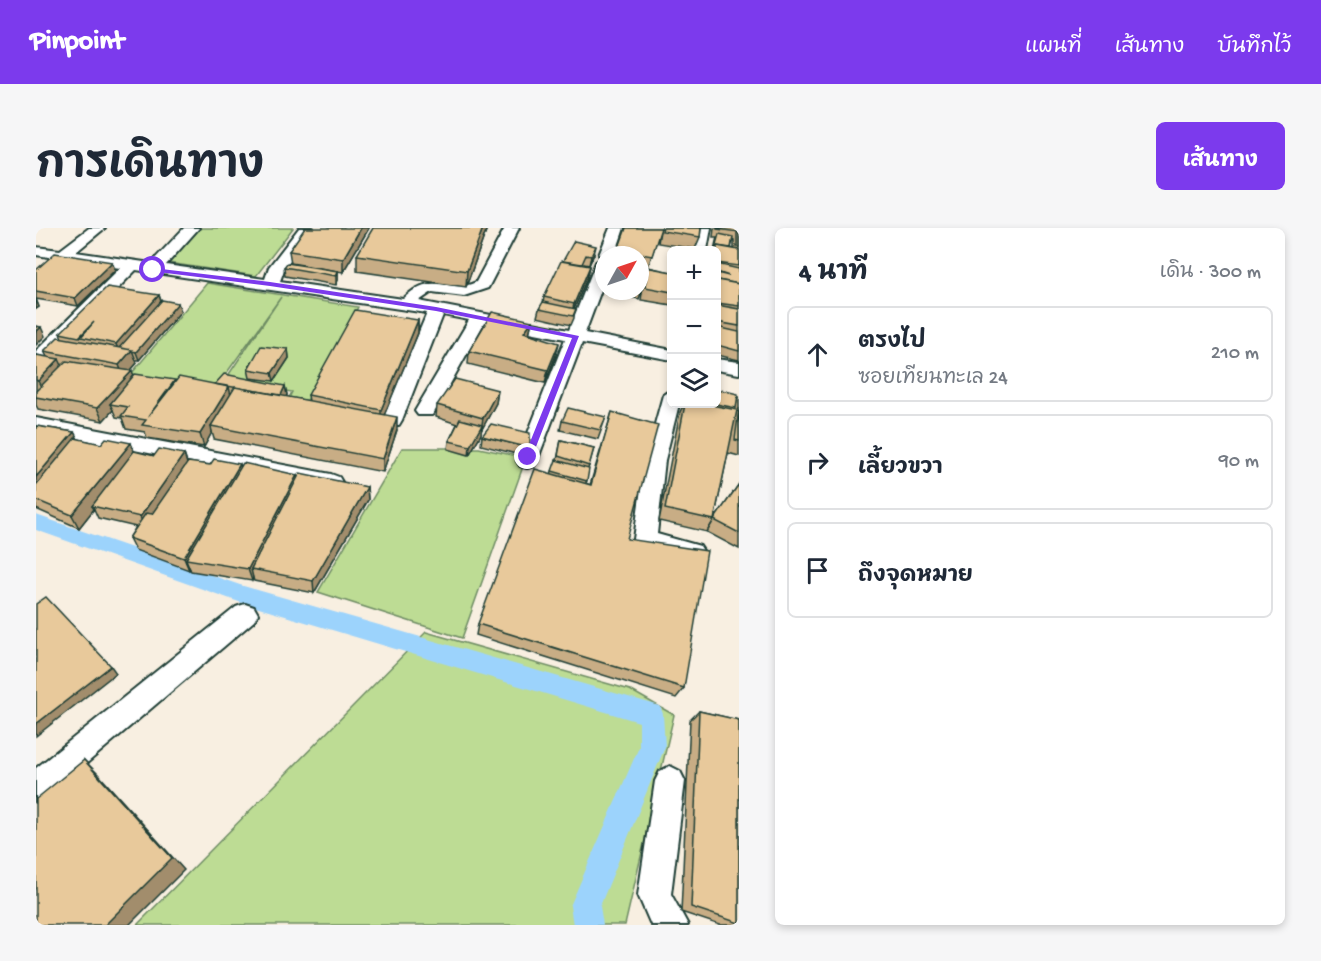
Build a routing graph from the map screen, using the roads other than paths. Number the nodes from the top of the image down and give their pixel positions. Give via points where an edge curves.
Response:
1 (98, 228) edge
2 (192, 228) edge
3 (306, 228) edge
4 (512, 228) edge
5 (617, 228) edge
6 (704, 228) edge
7 (610, 246) edge
8 (701, 246) edge
9 (36, 251) edge
10 (62, 256) junction
11 (130, 267) junction
12 (153, 270) junction
13 (270, 284) junction
14 (595, 286) edge
15 (406, 305) junction
16 (436, 309) junction
17 (479, 317) junction
18 (408, 323) edge
19 (429, 326) junction
20 (576, 336) junction
21 (667, 354) edge
22 (36, 361) edge
23 (721, 365) edge
24 (739, 368) edge
25 (669, 408) edge
26 (425, 411) dead end
27 (392, 420) edge
28 (36, 424) edge
29 (527, 461) dead end
30 (352, 486) edge
31 (692, 552) edge
32 (245, 614) dead end
33 (670, 782) dead end
34 (36, 787) edge
35 (671, 925) edge

1 - 10 street
2 - 12 street
3 - 13 street via 277,267
4 - 15 street via 482,285 463,290 426,287 417,291
5 - 7 street
6 - 8 street
9 - 10 street
10 - 11 street
11 - 12 street
11 - 22 street
12 - 13 street
13 - 15 street
14 - 20 street
15 - 16 street
16 - 17 street
16 - 19 street
17 - 20 street
17 - 26 street
18 - 19 street
19 - 27 street
20 - 21 street
20 - 29 street
23 - 24 street
25 - 31 street via 656,460 645,539
28 - 30 street
32 - 34 street
33 - 35 street via 654,895

